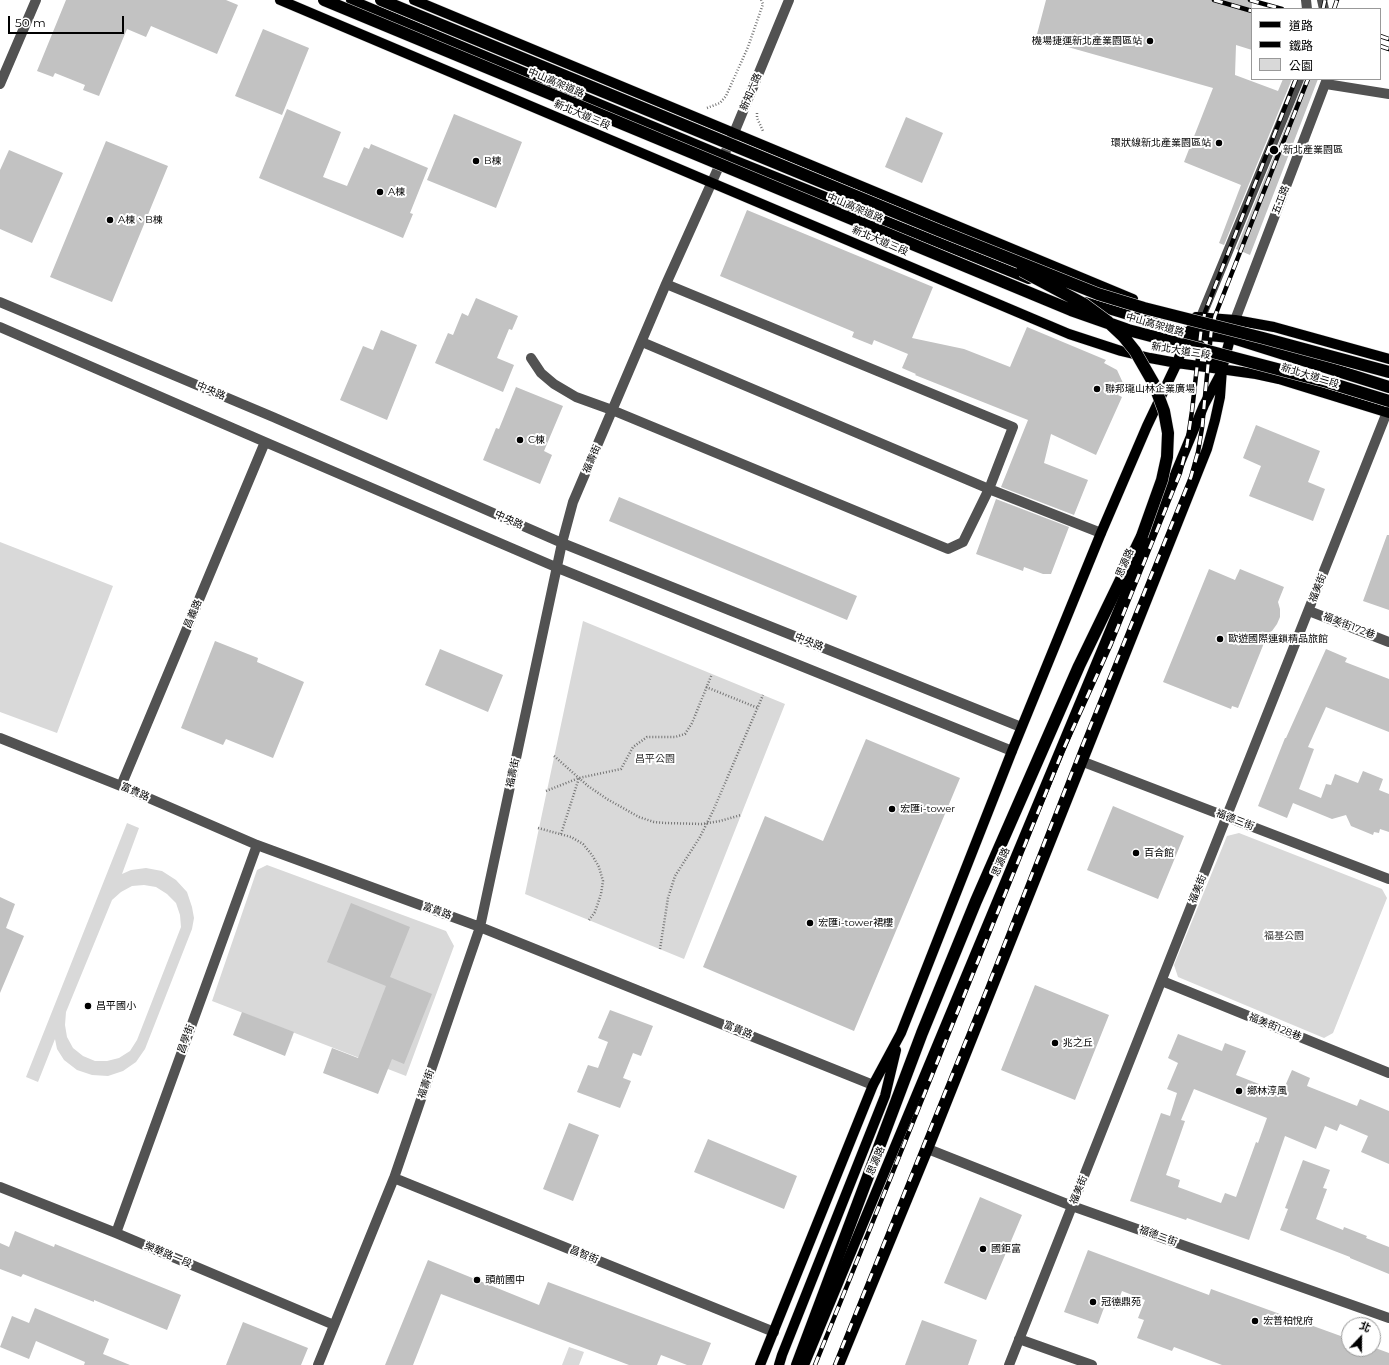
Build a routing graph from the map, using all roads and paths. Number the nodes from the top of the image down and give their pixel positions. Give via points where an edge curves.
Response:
1 (36, 0) edge
2 (280, 0) edge
3 (324, 0) edge
4 (352, 0) edge
5 (381, 0) edge
6 (414, 0) edge
7 (761, 0) edge
8 (787, 1) edge
9 (1298, 80) edge
10 (1326, 81) edge
11 (0, 84) edge
12 (1389, 94) edge
13 (703, 109) dead end
14 (757, 111) dead end
15 (734, 133) junction
16 (765, 135) dead end
17 (724, 156) junction
18 (711, 182) junction
19 (938, 230) junction
20 (666, 284) junction
21 (0, 302) edge
22 (1201, 318) junction
23 (1235, 320) junction
24 (0, 327) edge
25 (1188, 334) junction
26 (1230, 337) junction
27 (642, 342) junction
28 (531, 358) dead end
29 (1389, 359) edge
30 (1177, 363) junction
31 (1222, 369) junction
32 (1389, 372) edge
33 (1389, 387) edge
34 (1388, 408) edge
35 (612, 410) junction
36 (265, 442) junction
37 (989, 489) junction
38 (1101, 533) junction
39 (562, 543) junction
40 (558, 568) junction
41 (1309, 611) junction
42 (1389, 642) edge
43 (712, 674) dead end
44 (706, 687) junction
45 (763, 695) dead end
46 (758, 708) junction
47 (1022, 727) junction
48 (0, 738) edge
49 (1012, 751) junction
50 (554, 756) dead end
51 (1081, 761) junction
52 (579, 778) junction
53 (121, 786) junction
54 (546, 791) dead end
55 (741, 815) dead end
56 (1227, 817) junction
57 (538, 828) dead end
58 (562, 834) junction
59 (257, 845) junction
60 (1389, 879) edge
61 (590, 920) dead end
62 (480, 927) junction
63 (660, 948) dead end
64 (1162, 981) junction
65 (901, 1033) junction
66 (1389, 1072) edge
67 (873, 1085) junction
68 (928, 1149) junction
69 (394, 1178) junction
70 (0, 1187) edge
71 (1072, 1206) junction
72 (116, 1233) junction
73 (1389, 1318) edge
74 (334, 1325) junction
75 (774, 1332) junction
76 (1019, 1339) junction
77 (318, 1365) edge
78 (760, 1365) edge
79 (779, 1365) edge
80 (797, 1365) edge
81 (804, 1365) edge
82 (839, 1365) edge
83 (1009, 1365) edge
84 (1092, 1365) edge

1 - 11 street
2 - 18 main road, 新北大道三段
3 - 34 highway, 中山高架道路, bridge via 1071,310 1134,332 1327,382
4 - 17 main road, 新北大道三段
5 - 19 highway, 中山高架道路, bridge
6 - 15 main road
7 - 13 path via 764,4 726,96 720,103
8 - 15 street, 新知六路
9 - 22 street
10 - 12 street
10 - 23 street, 五工路
14 - 16 path via 757,118
15 - 17 street, 新知六路
15 - 22 main road via 1130,298 1153,307
17 - 18 street, 新知六路
17 - 25 main road, 新北大道三段 via 1095,306
18 - 20 street, 福壽街
18 - 30 main road, 新北大道三段 via 1069,334 1120,351
19 - 32 highway, 中山高架道路, bridge via 1098,294
19 - 80 highway, bridge via 1084,304 1107,320 1135,351 1154,384 1164,411 1168,434 1167,457 1162,480 1142,536 1079,666 976,901 920,1040
20 - 27 street, 福壽街
20 - 37 street via 1013,427
21 - 39 street, 中央路
22 - 23 main road
22 - 25 main road, 思源路
23 - 26 main road, 思源路
23 - 29 main road via 1274,327
24 - 36 street
25 - 26 highway
25 - 30 main road, 思源路
25 - 31 main road, 新北大道三段
26 - 31 main road, 思源路
26 - 33 highway
27 - 35 street, 福壽街
27 - 37 street
28 - 35 street via 541,373 554,384 576,397
30 - 31 main road, 新北大道三段
30 - 38 main road, 思源路
31 - 34 main road, 新北大道二段 via 1279,379
31 - 51 main road, 思源路 via 1220,397 1207,448
31 - 81 main road, 思源路 via 1201,411
34 - 41 street, 福美街
35 - 37 street via 948,549 963,542
35 - 39 street, 福壽街 via 573,502
36 - 40 street
36 - 53 street, 昌義路
37 - 38 street
38 - 47 main road, 思源路
39 - 40 street, 福壽街
39 - 47 street, 中央路
40 - 49 street
40 - 62 street, 福壽街
41 - 42 street, 福美街172巷
41 - 56 street, 福美街
43 - 44 path
44 - 46 path
44 - 52 path via 692,723 684,734 675,737 647,737 633,747 621,769
45 - 46 path
46 - 63 path via 713,811 675,876 668,898
47 - 49 main road, 思源路
48 - 53 street, 富貴路
49 - 65 main road, 思源路
50 - 52 path
51 - 56 street, 福德三街
51 - 68 main road, 思源路
52 - 54 path
52 - 55 path via 622,809 654,822 702,824
52 - 58 path
53 - 59 street, 富貴路
56 - 60 street, 福德三街
56 - 64 street, 福美街
57 - 58 path
58 - 61 path via 583,844 600,867 603,881 601,894
59 - 62 street, 富貴路
59 - 72 street, 昌學街
62 - 67 street, 富貴路
62 - 69 street, 福壽街
64 - 66 street, 福美街128巷
64 - 71 street, 福美街
65 - 67 main road, 思源路
65 - 79 main road, 思源路 via 885,1096
67 - 75 main road, 思源路
68 - 71 street, 福德二街
68 - 82 main road, 思源路
69 - 74 street, 福壽街
69 - 75 street, 昌智街
70 - 72 street, 榮華路一段
71 - 73 street, 福德二街
71 - 76 street, 福美街
72 - 74 street, 榮華路一段
74 - 77 street, 福壽街
75 - 78 main road, 思源路
76 - 83 street, 福美街
76 - 84 street

